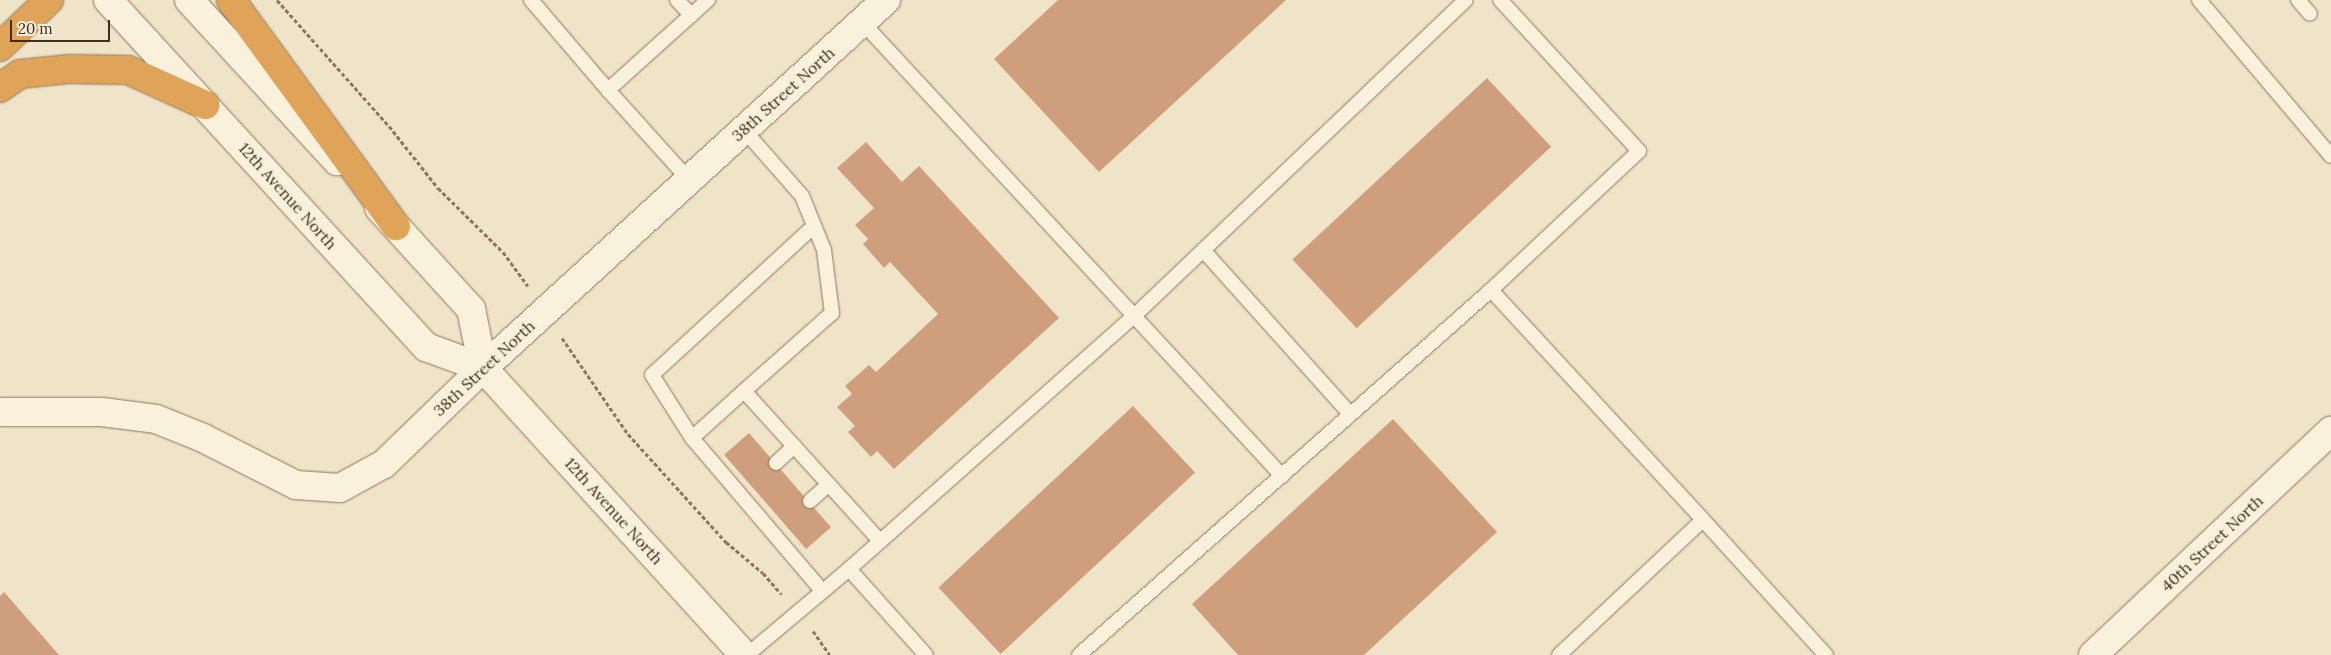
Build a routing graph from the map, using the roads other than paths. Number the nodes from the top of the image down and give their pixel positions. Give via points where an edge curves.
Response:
1 (49, 0) edge
2 (108, 0) edge
3 (189, 0) edge
4 (231, 0) edge
5 (531, 0) edge
6 (678, 0) edge
7 (708, 0) edge
8 (886, 0) edge
9 (1466, 0) edge
10 (1500, 0) edge
11 (2199, 0) edge
12 (2298, 0) edge
13 (2310, 14) dead end
14 (691, 15) junction
15 (862, 22) junction
16 (0, 47) edge
17 (0, 88) edge
18 (608, 90) junction
19 (205, 105) junction
20 (744, 130) junction
21 (2331, 156) edge
22 (689, 180) junction
23 (396, 226) junction
24 (814, 226) junction
25 (1203, 250) junction
26 (1491, 290) junction
27 (1134, 316) junction
28 (483, 368) junction
29 (744, 390) junction
30 (0, 412) edge
31 (1350, 414) junction
32 (2331, 431) edge
33 (692, 438) junction
34 (794, 446) junction
35 (776, 463) dead end
36 (1282, 476) junction
37 (828, 484) junction
38 (810, 501) dead end
39 (1703, 520) junction
40 (785, 524) dead end
41 (774, 533) junction
42 (880, 541) junction
43 (848, 569) junction
44 (822, 590) junction
45 (746, 655) edge
46 (926, 655) edge
47 (1079, 655) edge
48 (1559, 655) edge
49 (1826, 655) edge
50 (2092, 655) edge

1 - 16 highway
2 - 19 street, 12th Avenue North
3 - 23 street
4 - 23 highway
5 - 18 lane
6 - 14 lane
7 - 14 lane
8 - 15 street, 38th Street North
9 - 25 lane
10 - 26 lane via 1639,151
11 - 21 lane
12 - 13 lane
14 - 18 lane
15 - 20 street, 38th Street North
15 - 27 lane
17 - 19 highway via 20,74 68,69 128,70
18 - 22 lane
19 - 28 street, 12th Avenue North via 426,347
20 - 22 street, 38th Street North
20 - 24 lane via 802,196
22 - 28 street, 38th Street North
23 - 28 street via 471,309
24 - 29 lane via 824,250 832,313
24 - 33 lane via 652,375
25 - 27 lane
25 - 31 lane
26 - 31 lane
26 - 39 lane
27 - 36 lane
27 - 42 lane
28 - 30 street, 38th Street North via 384,464 340,488 296,485 156,418 102,412
28 - 45 street, 12th Avenue North
29 - 33 lane
29 - 34 lane
31 - 36 lane
32 - 50 street, 40th Street North
33 - 41 lane via 746,491
34 - 35 lane
34 - 37 lane
36 - 47 lane
37 - 38 lane
37 - 42 lane
39 - 48 lane
39 - 49 lane
40 - 41 lane
41 - 44 lane
42 - 43 lane
43 - 44 lane
43 - 46 lane
44 - 45 lane

